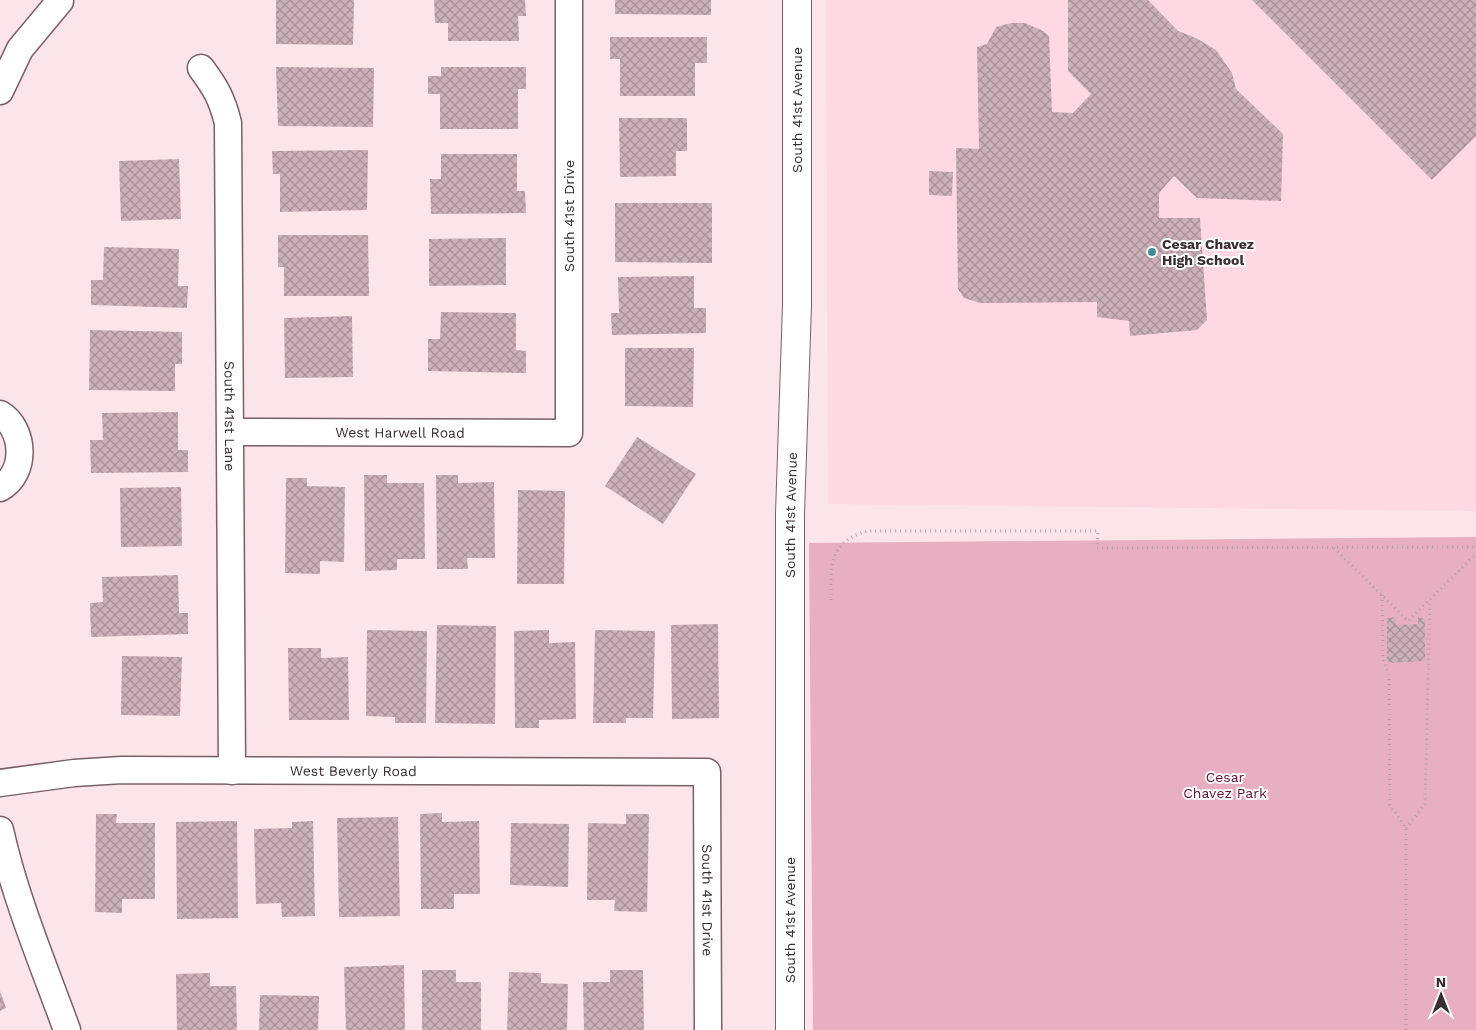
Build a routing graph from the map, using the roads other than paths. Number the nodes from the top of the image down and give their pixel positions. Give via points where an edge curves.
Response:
1 (60, 0) edge
2 (569, 0) edge
3 (797, 0) edge
4 (201, 68) dead end
5 (0, 92) edge
6 (0, 414) edge
7 (232, 432) junction
8 (569, 433) joint
9 (0, 488) edge
10 (232, 771) junction
11 (707, 772) joint
12 (0, 783) edge
13 (0, 830) edge
14 (67, 1030) edge
15 (708, 1030) edge
16 (790, 1030) edge

1 - 5 street via 20,49
2 - 8 street, South 41st Drive
3 - 16 street, South 41st Avenue via 797,306 790,514
4 - 7 street, South 41st Lane via 223,101 228,123
6 - 9 street via 14,429 20,444 20,459 14,474
7 - 8 street, West Harwell Road
7 - 10 street, South 41st Lane
10 - 11 street, West Beverly Road
10 - 12 street, West Beverly Road via 102,771
11 - 15 street, South 41st Drive
13 - 14 street via 28,924

